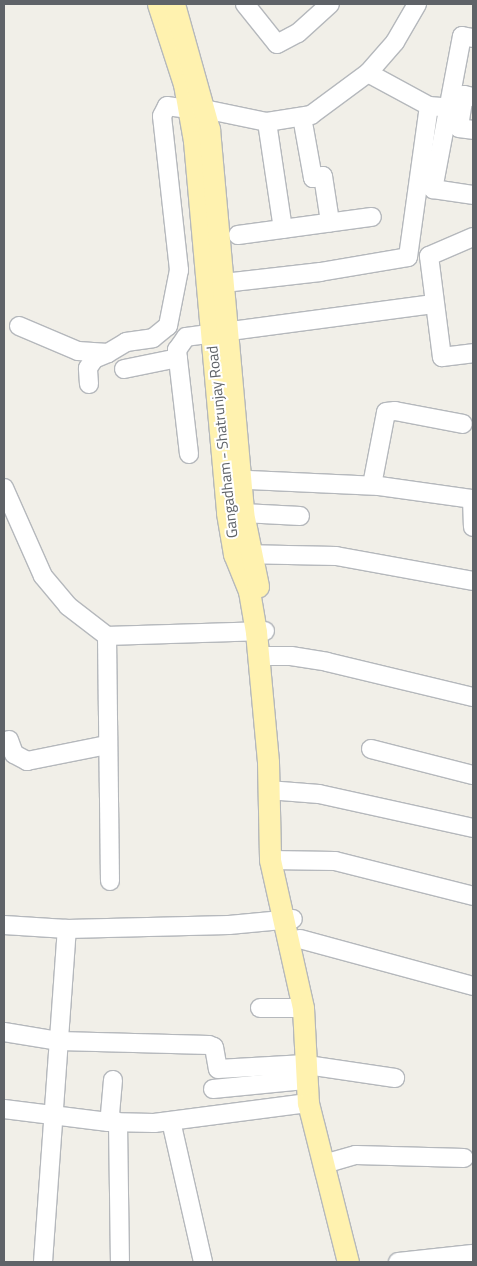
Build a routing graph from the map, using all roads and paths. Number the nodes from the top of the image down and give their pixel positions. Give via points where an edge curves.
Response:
1 (158, 4) edge
2 (174, 4) edge
3 (245, 4) edge
4 (330, 4) edge
5 (416, 4) edge
6 (473, 38) edge
7 (368, 73) junction
8 (473, 97) edge
9 (429, 106) junction
10 (449, 108) junction
11 (196, 109) junction
12 (302, 117) junction
13 (267, 122) junction
14 (473, 130) edge
15 (473, 196) edge
16 (372, 217) dead end
17 (330, 222) junction
18 (283, 229) junction
19 (238, 235) dead end
20 (473, 237) edge
21 (224, 283) junction
22 (434, 304) junction
23 (19, 326) dead end
24 (220, 334) junction
25 (108, 353) junction
26 (473, 353) edge
27 (178, 358) junction
28 (124, 369) dead end
29 (89, 384) dead end
30 (463, 424) dead end
31 (189, 454) dead end
32 (232, 479) junction
33 (372, 485) junction
34 (4, 488) edge
35 (473, 499) edge
36 (243, 514) junction
37 (300, 516) dead end
38 (473, 527) edge
39 (243, 554) junction
40 (473, 581) edge
41 (261, 632) junction
42 (107, 636) junction
43 (263, 656) junction
44 (473, 697) edge
45 (9, 740) dead end
46 (107, 745) junction
47 (372, 749) dead end
48 (473, 775) edge
49 (272, 790) junction
50 (473, 828) edge
51 (273, 860) junction
52 (110, 881) dead end
53 (473, 896) edge
54 (288, 920) junction
55 (4, 925) edge
56 (67, 929) junction
57 (300, 940) junction
58 (473, 986) edge
59 (260, 1008) dead end
60 (303, 1008) junction
61 (4, 1032) edge
62 (59, 1041) junction
63 (308, 1070) junction
64 (395, 1078) dead end
65 (113, 1080) dead end
66 (213, 1089) dead end
67 (314, 1108) junction
68 (4, 1109) edge
69 (52, 1113) junction
70 (171, 1121) junction
71 (116, 1122) junction
72 (464, 1158) dead end
73 (324, 1164) junction
74 (473, 1254) edge
75 (352, 1260) edge
76 (43, 1262) edge
77 (120, 1262) edge
78 (203, 1262) edge
79 (398, 1262) edge

1 - 11 main road, Gangadham - Shatrunjay Road via 184,84
2 - 11 main road, Gangadham - Shatrunjay Road
3 - 4 street via 277,44 298,33
5 - 7 street via 395,42
6 - 10 street via 462,36
7 - 9 street
7 - 12 street via 311,115
8 - 14 street via 464,95 460,128
9 - 10 street
9 - 21 street via 408,257 320,272
10 - 15 street via 433,189
11 - 13 street
11 - 21 main road, Gangadham - Shatrunjay Road via 209,129
11 - 24 main road, Gangadham - Shatrunjay Road via 197,169
11 - 25 street via 167,106 162,116 179,270 168,326 153,338 126,342
12 - 13 street
12 - 17 street via 313,178 323,176
13 - 18 street
16 - 17 street
17 - 18 street
18 - 19 street
20 - 22 street via 430,256
21 - 24 main road, Gangadham - Shatrunjay Road
22 - 24 street
22 - 26 street via 442,357
23 - 25 street via 78,351
24 - 27 street via 186,337 176,350
24 - 32 main road, Gangadham - Shatrunjay Road
25 - 29 street via 94,360 88,368
27 - 28 street
27 - 31 street
30 - 33 street via 386,412
32 - 33 street
32 - 36 main road, Gangadham - Shatrunjay Road
32 - 39 main road, Gangadham - Shatrunjay Road
33 - 35 street
34 - 42 street via 43,576 68,606
35 - 38 street
36 - 37 street
36 - 39 main road, Gangadham - Shatrunjay Road
39 - 40 street via 336,556
39 - 41 main road, Gangadham - Shatrunjay Road
41 - 42 street
41 - 43 main road, Gangadham - Shatrunjay Road
42 - 46 street
43 - 44 street via 327,662
43 - 49 main road, Gangadham - Shatrunjay Road
45 - 46 street via 14,754 26,761
46 - 52 street
47 - 48 street
49 - 50 street via 319,794
49 - 51 main road, Gangadham - Shatrunjay Road
51 - 53 street via 335,861
51 - 54 main road, Gangadham - Shatrunjay Road
54 - 56 street
54 - 57 main road, Gangadham - Shatrunjay Road
54 - 60 main road, Gangadham - Shatrunjay Road
55 - 56 street
56 - 62 street
57 - 58 street
57 - 63 main road, Gangadham - Shatrunjay Road via 312,983 317,1029
59 - 60 street
60 - 63 main road, Gangadham - Shatrunjay Road
61 - 62 street
62 - 63 street via 209,1045 214,1047 218,1069
62 - 69 street
63 - 64 street
63 - 66 street
63 - 67 main road, Gangadham - Shatrunjay Road
65 - 71 street via 110,1115
67 - 70 street
67 - 73 main road, Gangadham - Shatrunjay Road
68 - 69 street
69 - 71 street
69 - 76 street
70 - 71 street
70 - 78 street
71 - 77 street
72 - 73 street via 356,1154
73 - 75 main road, Gangadham - Shatrunjay Road
74 - 79 street

